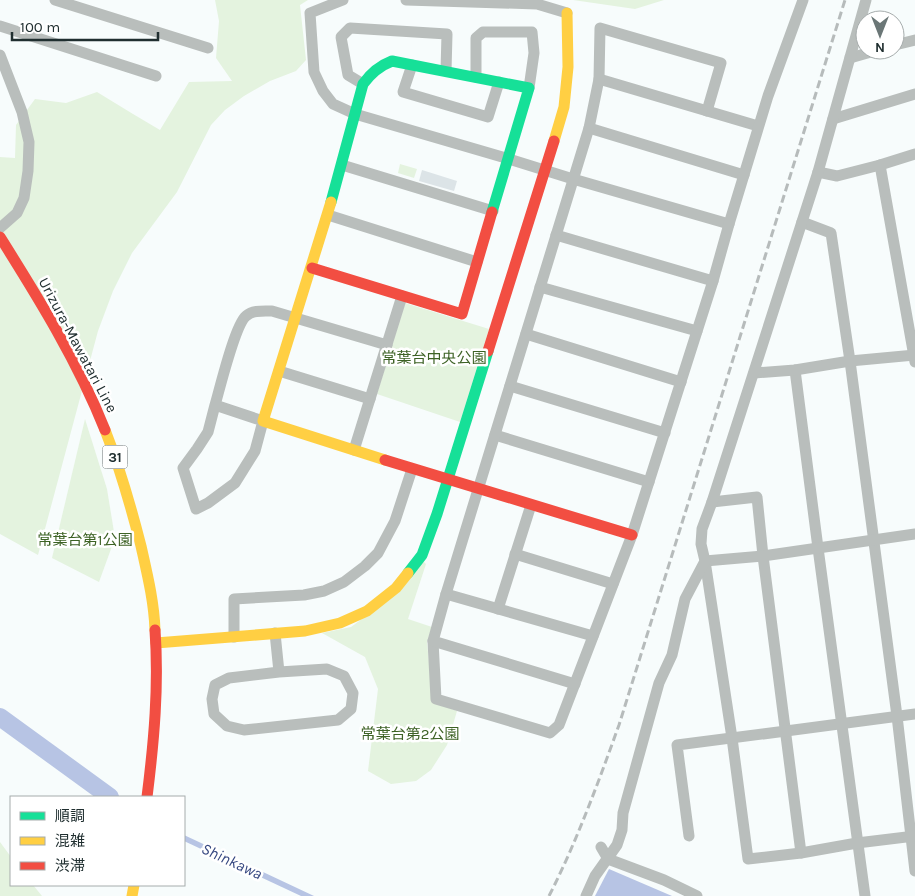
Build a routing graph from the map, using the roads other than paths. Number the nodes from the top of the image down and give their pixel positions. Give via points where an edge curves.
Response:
1 (55, 0) edge
2 (343, 0) edge
3 (406, 0) edge
4 (803, 0) edge
5 (866, 0) edge
6 (0, 26) edge
7 (208, 48) dead end
8 (0, 55) edge
9 (855, 57) edge
10 (850, 58) junction
11 (412, 65) junction
12 (446, 71) junction
13 (156, 76) dead end
14 (476, 77) junction
15 (599, 80) junction
16 (499, 82) junction
17 (363, 84) junction
18 (529, 88) junction
19 (915, 94) edge
20 (707, 111) junction
21 (355, 114) junction
22 (833, 119) junction
23 (758, 126) junction
24 (589, 128) junction
25 (915, 154) edge
26 (509, 159) junction
27 (342, 164) junction
28 (880, 165) junction
29 (544, 170) junction
30 (818, 172) junction
31 (744, 175) junction
32 (573, 179) junction
33 (493, 211) junction
34 (328, 215) junction
35 (802, 222) junction
36 (729, 224) junction
37 (0, 228) edge
38 (556, 235) junction
39 (0, 237) edge
40 (477, 262) junction
41 (312, 268) junction
42 (713, 281) junction
43 (540, 287) junction
44 (402, 296) junction
45 (296, 319) junction
46 (697, 331) junction
47 (526, 334) junction
48 (387, 345) junction
49 (915, 358) edge
50 (850, 361) junction
51 (795, 370) junction
52 (280, 372) junction
53 (754, 373) junction
54 (681, 382) junction
55 (510, 386) junction
56 (370, 399) junction
57 (215, 405) junction
58 (263, 421) junction
59 (665, 433) junction
60 (495, 435) junction
61 (354, 450) junction
62 (412, 469) junction
63 (447, 480) junction
64 (649, 482) junction
65 (478, 489) junction
66 (712, 502) junction
67 (531, 505) junction
68 (632, 534) junction
69 (915, 534) edge
70 (873, 539) junction
71 (818, 548) junction
72 (515, 554) junction
73 (762, 556) junction
74 (705, 562) junction
75 (613, 584) junction
76 (446, 594) junction
77 (498, 609) junction
78 (275, 633) junction
79 (593, 636) junction
80 (234, 637) junction
81 (432, 641) junction
82 (156, 643) junction
83 (279, 672) junction
84 (575, 684) junction
85 (915, 714) edge
86 (897, 716) junction
87 (841, 724) junction
88 (786, 732) junction
89 (732, 738) junction
90 (148, 796) edge
91 (689, 836) dead end
92 (913, 837) edge
93 (857, 843) junction
94 (601, 847) dead end
95 (801, 853) junction
96 (608, 859) junction
97 (915, 871) edge
98 (586, 896) edge
99 (697, 896) edge
100 (865, 896) edge

1 - 7 street
2 - 21 street via 310,13 314,72 333,104
3 - 29 street via 537,4 568,13 564,107
4 - 23 street
5 - 10 street
6 - 13 street
8 - 37 street via 22,112 29,142 24,198 17,213
9 - 10 street
10 - 22 street
11 - 12 street
11 - 16 street via 403,92 488,117
11 - 17 street via 392,61 383,64
12 - 14 street
12 - 17 street via 447,34 350,28 341,37 348,75
14 - 16 street
14 - 18 street via 476,38 482,32 532,32 534,53
15 - 20 street
15 - 20 street via 600,28 722,63
15 - 24 street
16 - 18 street
17 - 21 street
18 - 26 street
19 - 22 street
20 - 23 street
21 - 26 street
21 - 27 street
22 - 30 street
23 - 31 street
24 - 31 street
24 - 32 street
25 - 28 street
26 - 29 street
26 - 33 street
27 - 33 street
27 - 34 street
28 - 30 street via 837,176
28 - 49 street
29 - 32 street
29 - 63 street
30 - 35 street
31 - 36 street
32 - 36 street
32 - 38 street
33 - 40 street
34 - 40 street
34 - 41 street
35 - 50 street via 831,232
35 - 53 street
36 - 42 street
38 - 42 street
38 - 43 street
39 - 82 street, Urizura-Mawatari Line / 31 via 64,344 105,430 119,468 150,582
40 - 44 street via 462,314
41 - 44 street
41 - 45 street
42 - 46 street
43 - 46 street
43 - 47 street
44 - 48 street
45 - 48 street
45 - 52 street
45 - 57 street via 272,311 257,311 245,317 238,329
46 - 54 street
47 - 54 street
47 - 55 street
48 - 56 street
49 - 50 street
50 - 51 street
50 - 70 street
51 - 53 street
51 - 71 street
52 - 56 street
52 - 58 street
53 - 66 street
54 - 59 street
55 - 59 street
55 - 60 street
56 - 61 street
57 - 58 street
57 - 58 street via 208,432 183,468 196,509 235,483 255,452
58 - 61 street
59 - 64 street
60 - 64 street
60 - 65 street
61 - 62 street
62 - 63 street
62 - 80 street via 395,522 378,553 365,566 344,582 324,591 234,600
63 - 65 street
63 - 78 street via 422,556 396,588 367,611 340,624
64 - 68 street
65 - 67 street
65 - 76 street
66 - 73 street via 757,497
66 - 74 street via 700,544
67 - 68 street
67 - 72 street
68 - 75 street
69 - 70 street
70 - 71 street
70 - 86 street
71 - 73 street
71 - 87 street
72 - 75 street
72 - 77 street
73 - 74 street
73 - 88 street
74 - 89 street
74 - 96 street via 684,598 672,654 659,683 623,813 622,830
75 - 79 street
76 - 77 street
76 - 81 street
77 - 79 street
78 - 80 street
78 - 83 street
79 - 84 street
80 - 82 street
81 - 84 street
81 - 84 street via 436,699 455,705 550,733 559,725
82 - 90 street, Urizura-Mawatari Line / 31 via 156,701
83 - 83 street via 229,678 216,685 212,699 214,714 227,726 244,730 338,720 351,709 353,693 344,676 327,669
85 - 86 street
86 - 87 street
86 - 92 street
87 - 88 street
87 - 93 street
88 - 89 street
88 - 95 street
89 - 91 street via 677,745
89 - 95 street via 748,859
92 - 93 street
92 - 97 street
93 - 95 street
93 - 100 street
94 - 96 street
96 - 98 street
96 - 99 street

